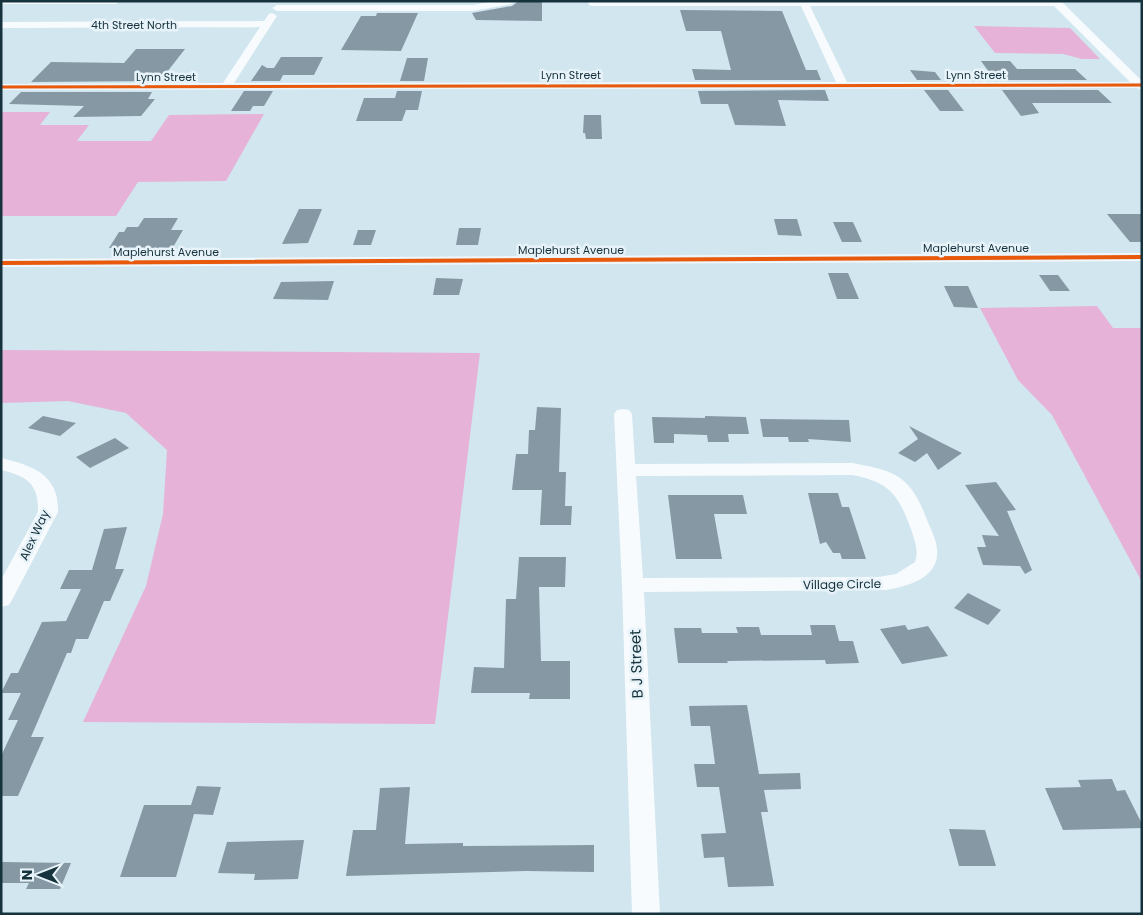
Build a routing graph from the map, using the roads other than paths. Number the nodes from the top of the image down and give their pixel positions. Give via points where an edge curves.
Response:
1 (116, 1) edge
2 (512, 1) edge
3 (2, 2) edge
4 (658, 2) edge
5 (950, 2) edge
6 (592, 3) dead end
7 (804, 3) edge
8 (279, 5) edge
9 (267, 24) junction
10 (1, 25) edge
11 (843, 85) junction
12 (1141, 85) edge
13 (227, 86) junction
14 (1, 87) edge
15 (1142, 257) edge
16 (1, 263) edge
17 (624, 414) dead end
18 (1, 464) edge
19 (626, 470) junction
20 (633, 586) junction
21 (1, 600) edge
22 (646, 914) edge

1 - 3 street
2 - 8 street via 473,8
4 - 6 street
4 - 7 street
5 - 7 street
5 - 12 street via 1056,3
7 - 11 street
8 - 9 street
9 - 10 street, 4th Street North
9 - 13 street
11 - 12 street, Lynn Street
11 - 13 street, Lynn Street
13 - 14 street, Lynn Street
15 - 16 street, Maplehurst Avenue
17 - 19 street, B J Street
18 - 21 street, Alex Way via 18,468 38,479 45,487 49,501 48,512
19 - 20 street, B J Street
19 - 20 street, Village Circle via 865,471 884,477 908,495 928,550 922,567 898,582
20 - 22 street, B J Street

